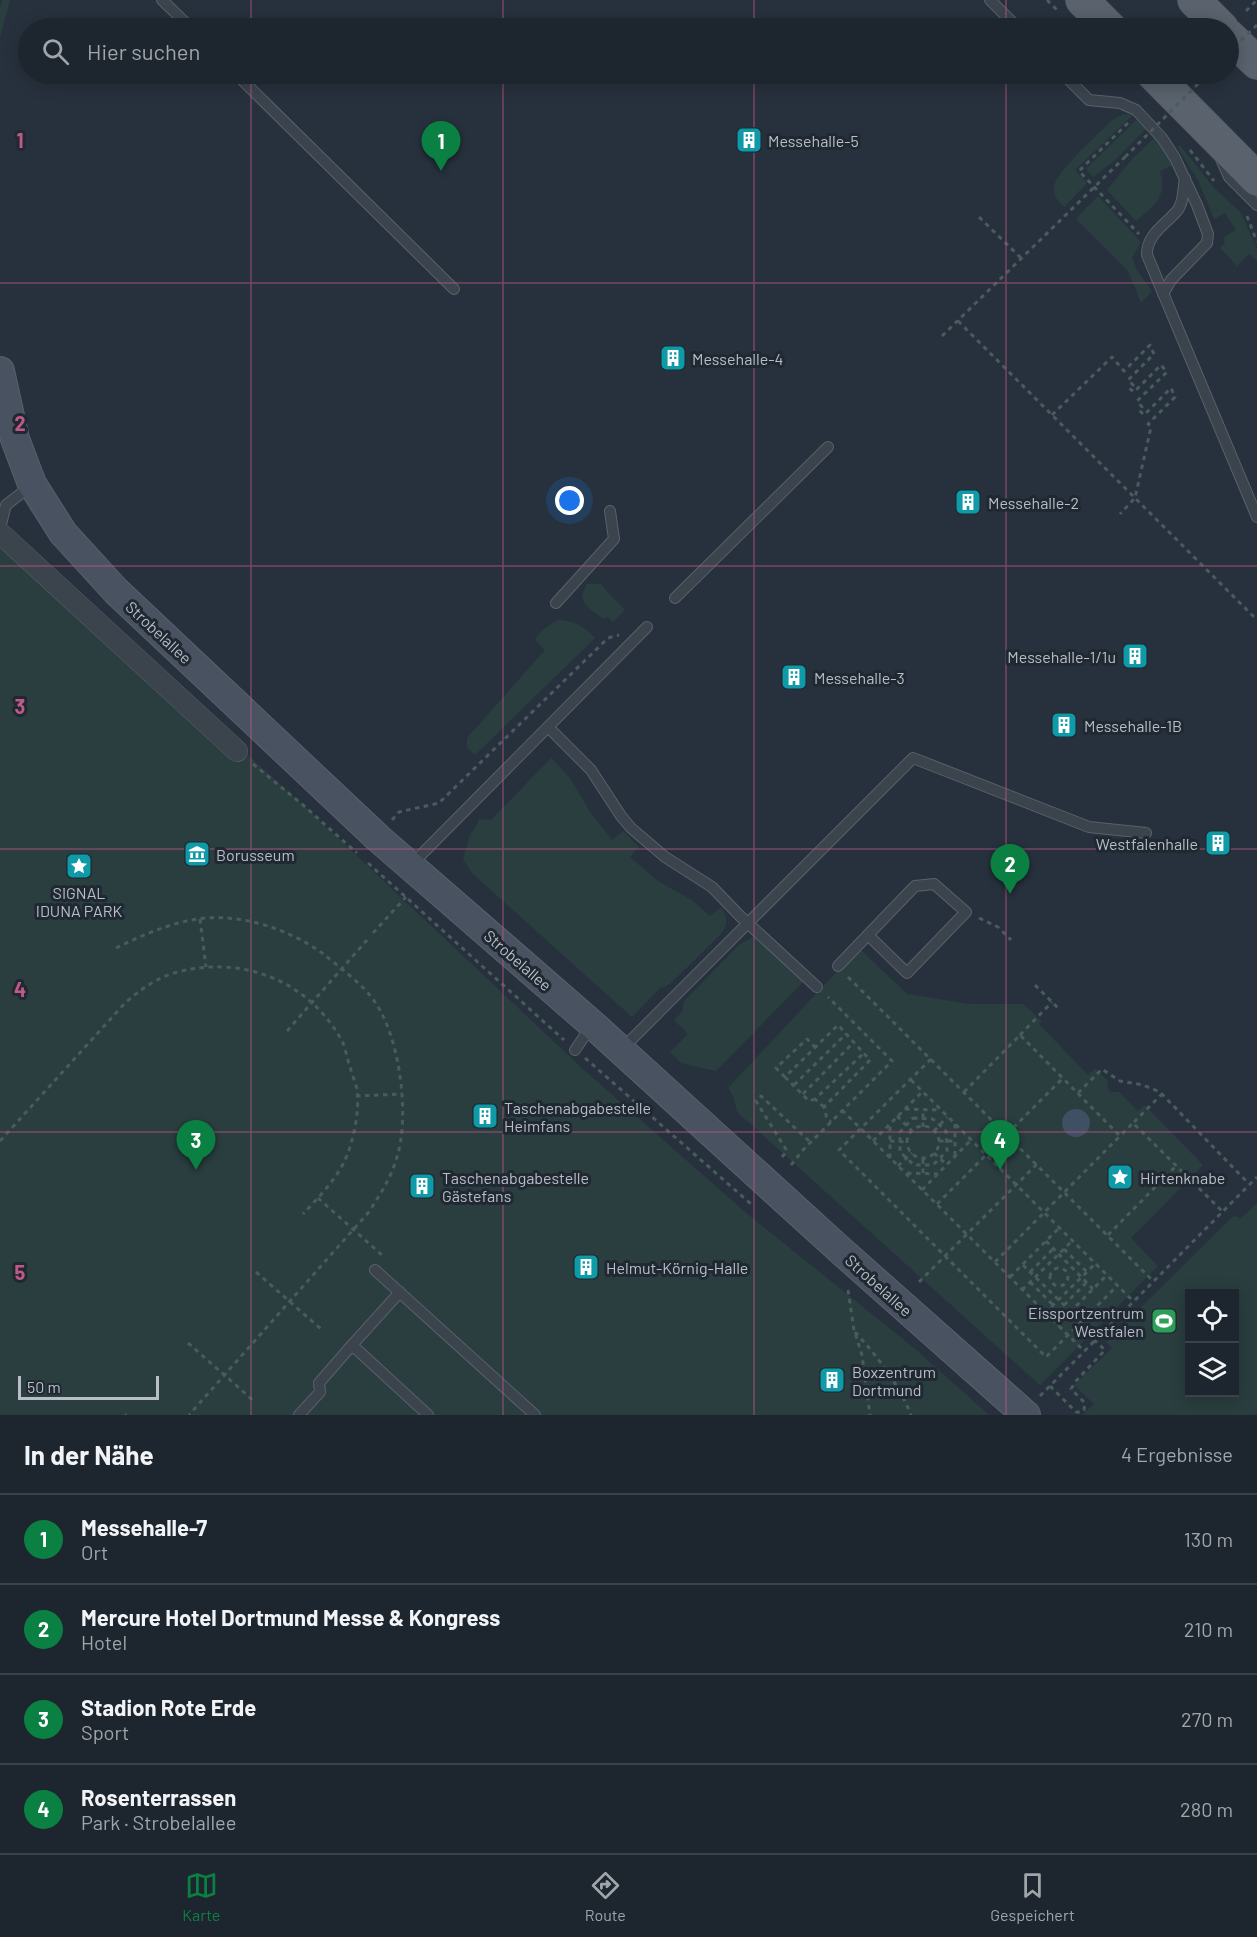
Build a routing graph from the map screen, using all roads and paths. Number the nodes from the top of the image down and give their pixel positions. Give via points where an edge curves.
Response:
1 (162, 0) edge
2 (990, 0) edge
3 (1082, 0) edge
4 (1194, 0) edge
5 (1257, 0) edge
6 (181, 18) edge
7 (1008, 18) edge
8 (1100, 18) edge
9 (1221, 18) edge
10 (1239, 18) edge
11 (1257, 25) edge
12 (1239, 36) edge
13 (1239, 42) edge
14 (1257, 63) edge
15 (246, 84) edge
16 (1073, 84) edge
17 (1163, 84) edge
18 (1198, 84) edge
19 (1139, 112) junction
20 (1209, 132) junction
21 (1185, 178) junction
22 (1257, 179) edge
23 (1095, 187) junction
24 (1257, 205) edge
25 (980, 217) dead end
26 (1149, 244) junction
27 (1021, 258) junction
28 (454, 289) dead end
29 (1163, 294) junction
30 (958, 321) junction
31 (942, 336) dead end
32 (0, 371) edge
33 (1052, 415) junction
34 (828, 447) dead end
35 (32, 484) junction
36 (1136, 498) junction
37 (610, 511) dead end
38 (1120, 514) dead end
39 (1257, 517) edge
40 (0, 528) edge
41 (0, 533) edge
42 (675, 598) dead end
43 (556, 603) dead end
44 (1257, 620) edge
45 (646, 627) dead end
46 (619, 635) dead end
47 (548, 727) junction
48 (237, 751) joint
49 (1146, 833) dead end
50 (378, 838) junction
51 (410, 866) junction
52 (406, 897) junction
53 (966, 912) junction
54 (200, 919) junction
55 (747, 922) junction
56 (373, 933) dead end
57 (868, 935) junction
58 (367, 940) dead end
59 (1011, 940) dead end
60 (116, 948) dead end
61 (838, 966) joint
62 (206, 967) junction
63 (341, 968) junction
64 (1035, 985) dead end
65 (817, 987) joint
66 (312, 1002) junction
67 (1052, 1002) junction
68 (1058, 1008) dead end
69 (592, 1024) junction
70 (287, 1031) dead end
71 (846, 1034) junction
72 (1020, 1035) junction
73 (854, 1042) junction
74 (815, 1047) junction
75 (575, 1050) junction
76 (621, 1050) junction
77 (864, 1053) junction
78 (931, 1059) junction
79 (785, 1077) junction
80 (1063, 1078) junction
81 (910, 1080) junction
82 (794, 1085) junction
83 (922, 1092) junction
84 (964, 1092) junction
85 (1078, 1093) junction
86 (402, 1094) junction
87 (803, 1094) junction
88 (1162, 1094) junction
89 (356, 1096) junction
90 (815, 1099) junction
91 (824, 1107) junction
92 (904, 1109) junction
93 (923, 1109) junction
94 (842, 1110) junction
95 (940, 1110) junction
96 (897, 1116) junction
97 (947, 1117) junction
98 (923, 1118) junction
99 (831, 1122) junction
100 (1133, 1123) junction
101 (890, 1124) junction
102 (955, 1124) junction
103 (906, 1125) junction
104 (940, 1125) junction
105 (923, 1127) junction
106 (861, 1129) junction
107 (912, 1131) junction
108 (934, 1131) junction
109 (1007, 1134) junction
110 (1120, 1136) junction
111 (971, 1140) junction
112 (0, 1141) edge
113 (873, 1141) junction
114 (890, 1141) junction
115 (938, 1141) junction
116 (946, 1141) junction
117 (955, 1141) junction
118 (810, 1142) junction
119 (900, 1142) junction
120 (908, 1142) junction
121 (912, 1153) junction
122 (934, 1153) junction
123 (986, 1155) junction
124 (956, 1156) junction
125 (782, 1157) dead end
126 (923, 1157) junction
127 (890, 1158) junction
128 (906, 1158) junction
129 (940, 1158) junction
130 (1036, 1164) junction
131 (791, 1165) dead end
132 (923, 1165) junction
133 (947, 1165) junction
134 (898, 1166) junction
135 (1176, 1166) junction
136 (905, 1173) junction
137 (923, 1173) junction
138 (938, 1174) junction
139 (1257, 1177) edge
140 (1249, 1184) junction
141 (1016, 1185) junction
142 (922, 1190) junction
143 (1064, 1192) junction
144 (318, 1198) junction
145 (751, 1204) dead end
146 (937, 1204) junction
147 (1222, 1211) junction
148 (1044, 1213) junction
149 (303, 1214) dead end
150 (1059, 1228) junction
151 (353, 1230) junction
152 (967, 1234) junction
153 (1107, 1235) junction
154 (1046, 1241) junction
155 (1072, 1241) junction
156 (1053, 1249) junction
157 (1064, 1249) junction
158 (1058, 1254) junction
159 (945, 1256) junction
160 (385, 1258) dead end
161 (995, 1262) junction
162 (1095, 1264) junction
163 (1023, 1265) junction
164 (1047, 1266) junction
165 (1070, 1266) junction
166 (375, 1270) dead end
167 (1052, 1271) junction
168 (1065, 1271) junction
169 (256, 1272) dead end
170 (1030, 1272) junction
171 (1087, 1272) junction
172 (1107, 1275) junction
173 (1010, 1277) junction
174 (1035, 1277) junction
175 (1082, 1277) junction
176 (1153, 1281) junction
177 (919, 1282) dead end
178 (1030, 1282) junction
179 (1087, 1282) junction
180 (1053, 1283) junction
181 (1065, 1284) junction
182 (1118, 1286) junction
183 (848, 1288) dead end
184 (1047, 1288) junction
185 (1070, 1288) junction
186 (1093, 1289) junction
187 (1022, 1290) junction
188 (400, 1292) junction
189 (1059, 1300) junction
190 (1132, 1301) junction
191 (289, 1302) junction
192 (1053, 1305) junction
193 (1064, 1305) junction
194 (1071, 1312) junction
195 (1045, 1313) junction
196 (1058, 1325) junction
197 (321, 1329) dead end
198 (854, 1330) junction
199 (1068, 1335) junction
200 (1094, 1340) junction
201 (188, 1343) dead end
202 (352, 1345) junction
203 (1084, 1351) junction
204 (225, 1375) junction
205 (1050, 1386) junction
206 (255, 1402) dead end
207 (1033, 1405) edge
208 (189, 1415) edge
209 (299, 1415) edge
210 (428, 1415) edge
211 (535, 1415) edge
212 (870, 1415) edge
213 (911, 1415) edge

1 - 6 lane
2 - 7 lane
3 - 8 main road
4 - 9 main road
5 - 10 path
11 - 13 path, bridge
12 - 14 main road
15 - 28 lane
16 - 19 lane via 1089,100 1120,103
17 - 20 main road
18 - 23 path, bridge
19 - 21 lane via 1168,147
19 - 23 path via 1080,171
20 - 22 main road
20 - 24 lane via 1229,177
21 - 26 lane via 1180,206
21 - 29 lane via 1208,234 1208,243 1171,280
23 - 26 path
23 - 27 path
25 - 27 path
26 - 29 lane via 1147,255
27 - 30 path
29 - 39 lane
30 - 31 path
30 - 33 path
32 - 35 street, Strobelallee via 15,440
33 - 36 path
33 - 36 path via 1112,357 1124,371 1150,345 1154,354 1128,380 1133,385 1129,388 1134,392 1161,365 1167,372 1137,401 1142,407 1139,410 1144,415 1171,388 1175,397 1148,424 1151,427
34 - 42 lane
35 - 40 lane via 6,506
35 - 50 street, Strobelallee via 63,533 116,591
36 - 38 path
36 - 44 path
37 - 43 lane via 614,539
41 - 48 street
45 - 47 lane
46 - 50 path via 608,638 440,803 399,812
47 - 51 lane
47 - 55 lane via 591,770 631,828 658,852 712,887
48 - 52 path
49 - 55 lane via 1089,827 913,758
50 - 51 street, Strobelallee
51 - 69 street, Strobelallee
52 - 56 path
52 - 75 path
53 - 57 lane via 934,884 915,886
53 - 57 lane via 907,974
53 - 59 path via 998,927
54 - 60 path via 175,923
54 - 62 path
54 - 63 path via 237,920 271,927 306,941
55 - 65 lane
55 - 76 lane
57 - 61 lane
58 - 63 path
61 - 78 path
62 - 66 path via 239,967 271,976
62 - 112 path via 170,975 125,1003
63 - 66 path
63 - 86 path via 380,1011 392,1037
64 - 67 path
65 - 94 path via 892,1061
66 - 70 path
66 - 89 path via 342,1043
67 - 68 path
67 - 72 path
69 - 75 lane
69 - 76 street, Strobelallee
71 - 73 path
71 - 74 path via 838,1025
71 - 82 path
72 - 80 path
72 - 84 path
73 - 77 path
73 - 87 path
74 - 79 path
74 - 79 path via 807,1039 776,1068
75 - 145 path
76 - 207 street, Strobelallee via 839,1249
77 - 90 path
77 - 91 path via 870,1060
78 - 81 path
78 - 84 path
79 - 82 path
80 - 85 path
80 - 109 path
81 - 83 path
81 - 106 path
82 - 87 path
83 - 92 path
83 - 95 path
84 - 109 path
85 - 88 path via 1102,1069 1120,1081
85 - 110 path
86 - 89 path
86 - 151 path via 398,1155 387,1184
87 - 90 path via 809,1101
88 - 100 path
88 - 140 path
89 - 144 path via 354,1132 343,1164
90 - 91 path
91 - 99 path
92 - 93 path
92 - 96 path
93 - 95 path
93 - 98 path
94 - 99 path
94 - 106 path
95 - 97 path
96 - 101 path
96 - 103 path
97 - 102 path
97 - 104 path
98 - 103 path via 913,1118
98 - 104 path
98 - 105 path
99 - 118 path
100 - 110 path
100 - 135 path
101 - 113 path
101 - 114 path
102 - 111 path
102 - 117 path
103 - 107 path
103 - 119 path via 900,1132
104 - 108 path
104 - 116 path via 946,1131
105 - 107 path
105 - 108 path
106 - 113 path
106 - 159 path via 839,1150
107 - 120 path
108 - 115 path
109 - 123 path
109 - 130 path
110 - 143 path
111 - 123 path
111 - 124 path
113 - 127 path
114 - 119 path
114 - 127 path
115 - 116 path
115 - 122 path
116 - 117 path
116 - 129 path via 947,1151
117 - 124 path
118 - 125 path via 761,1096 756,1101 787,1151
118 - 131 path
119 - 120 path
119 - 128 path via 900,1152
120 - 121 path
121 - 126 path
121 - 128 path
122 - 126 path
122 - 129 path
123 - 141 path
123 - 146 path
124 - 133 path
126 - 132 path
127 - 134 path
128 - 132 path via 914,1165
128 - 134 path
129 - 132 path via 933,1165
129 - 133 path
130 - 141 path
130 - 143 path
132 - 137 path
133 - 138 path
134 - 136 path
135 - 147 path
135 - 153 path
136 - 137 path
136 - 142 path
137 - 138 path
138 - 142 path
139 - 140 path
140 - 147 path
141 - 148 path
141 - 152 path
142 - 146 path
143 - 148 path
143 - 153 path
144 - 149 path
144 - 151 path
146 - 152 path
147 - 176 path
148 - 150 path
148 - 161 path
150 - 154 path
150 - 155 path
151 - 160 path
151 - 191 path
152 - 159 path
152 - 161 path
153 - 176 path
154 - 156 path
154 - 163 path
155 - 157 path
155 - 162 path
156 - 158 path
156 - 170 path
157 - 158 path
157 - 171 path
158 - 164 path
158 - 165 path
159 - 177 path
159 - 199 path via 1046,1357
161 - 173 path
162 - 171 path
162 - 172 path
163 - 170 path
163 - 173 path
164 - 167 path
164 - 174 path
165 - 168 path
165 - 175 path
166 - 188 lane
167 - 168 path
167 - 180 path
168 - 181 path
169 - 191 path
170 - 174 path
171 - 175 path
172 - 182 path
172 - 186 path
173 - 187 path
174 - 178 path
174 - 184 path
175 - 179 path
175 - 185 path
176 - 190 path
178 - 187 path
178 - 192 path
179 - 186 path
179 - 193 path
180 - 181 path
180 - 184 path
181 - 185 path
182 - 190 path
182 - 199 path
183 - 198 path
184 - 189 path
185 - 189 path
186 - 194 path
187 - 195 path
188 - 202 lane
188 - 211 lane
189 - 192 path
189 - 193 path
190 - 200 path
191 - 197 path
191 - 204 path
192 - 195 path
193 - 194 path
194 - 196 path
195 - 196 path
196 - 199 path
198 - 212 path via 862,1355
198 - 213 path via 891,1375
199 - 203 path
200 - 203 path
200 - 205 path via 1105,1350 1071,1389 1085,1403 1084,1410 1076,1412
201 - 204 path
202 - 209 lane via 319,1383 320,1392
202 - 210 lane
203 - 205 path
204 - 206 path
204 - 208 path
205 - 207 path

